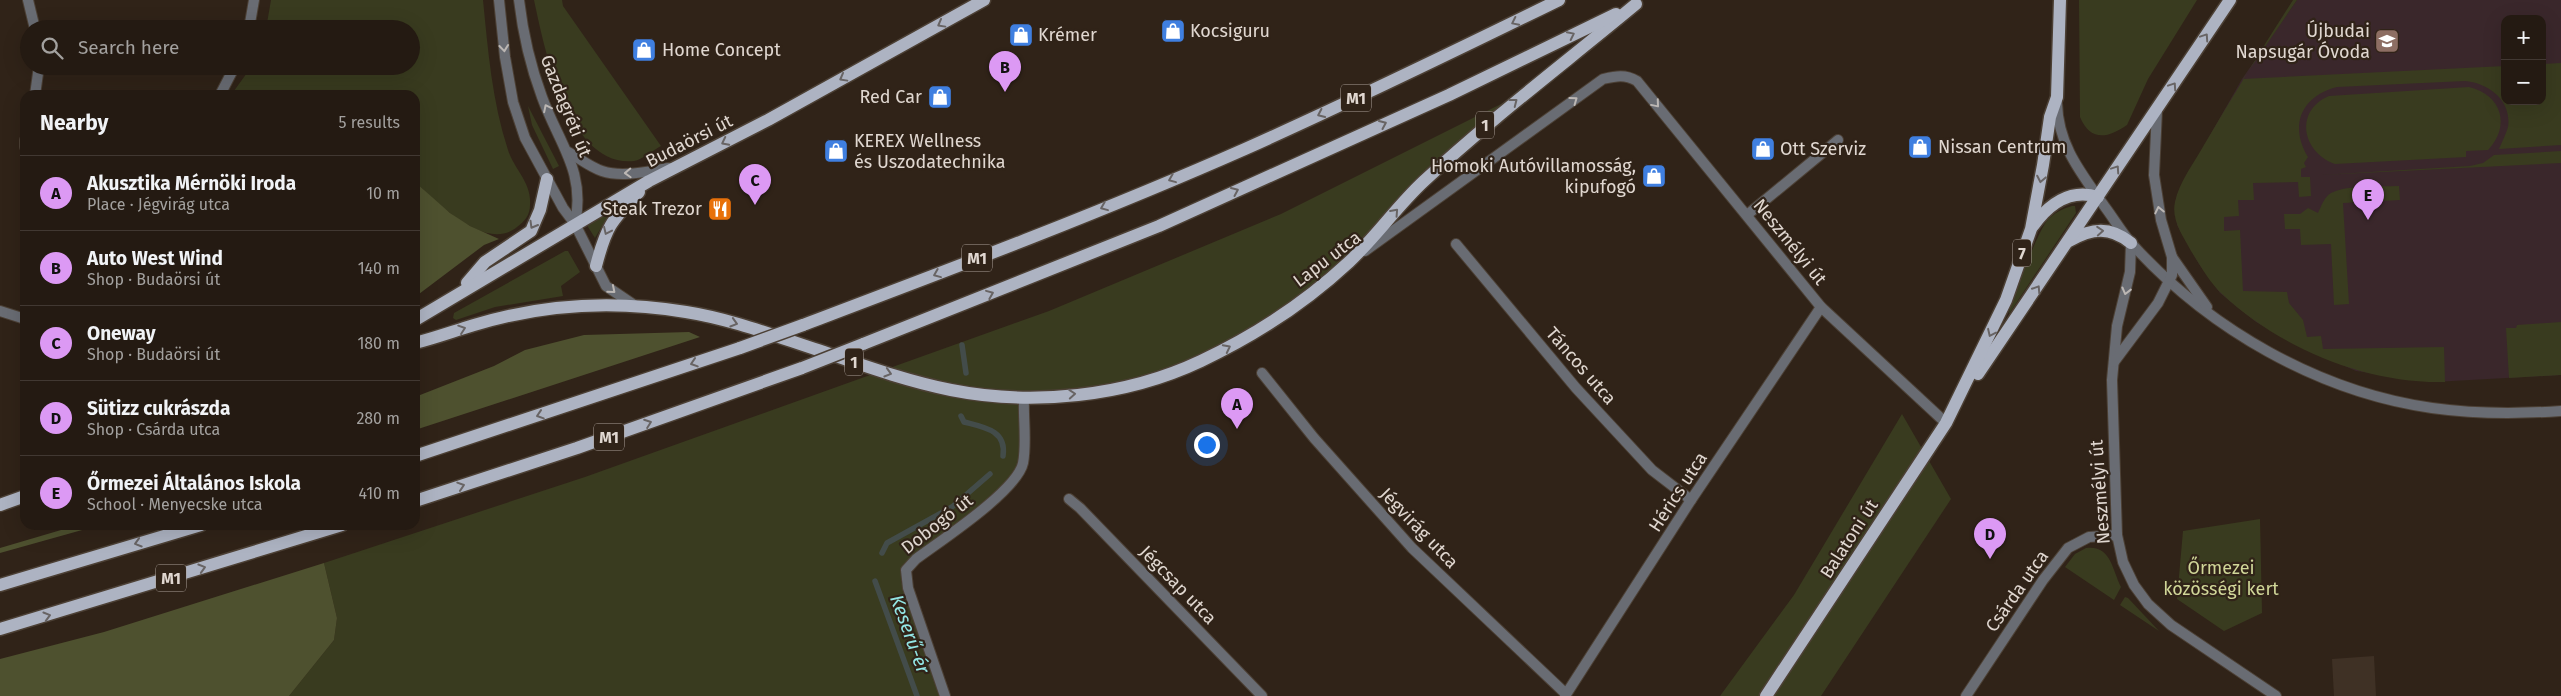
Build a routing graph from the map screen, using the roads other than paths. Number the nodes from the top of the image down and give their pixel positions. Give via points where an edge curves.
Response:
1 (28, 0) edge
2 (254, 0) edge
3 (499, 0) edge
4 (520, 0) edge
5 (984, 0) edge
6 (1558, 0) edge
7 (2060, 0) edge
8 (2230, 0) edge
9 (1640, 2) edge
10 (33, 20) edge
11 (251, 20) edge
12 (38, 75) edge
13 (230, 75) edge
14 (1619, 75) joint
15 (36, 90) edge
16 (223, 90) edge
17 (2057, 97) junction
18 (2156, 110) junction
19 (1838, 140) dead end
20 (568, 152) junction
21 (676, 167) junction
22 (547, 179) junction
23 (649, 181) junction
24 (2098, 197) junction
25 (1746, 214) junction
26 (575, 224) junction
27 (2031, 229) junction
28 (2067, 243) junction
29 (2131, 243) junction
30 (1456, 244) dead end
31 (2172, 257) junction
32 (1350, 262) junction
33 (596, 266) junction
34 (2170, 282) junction
35 (459, 292) junction
36 (637, 307) junction
37 (1821, 307) junction
38 (0, 311) edge
39 (20, 317) edge
40 (420, 317) edge
41 (2215, 317) junction
42 (420, 340) edge
43 (2114, 363) junction
44 (1262, 372) dead end
45 (1024, 398) junction
46 (1959, 400) junction
47 (2561, 411) edge
48 (1946, 423) junction
49 (420, 454) edge
50 (20, 498) edge
51 (420, 499) edge
52 (1069, 499) dead end
53 (1691, 500) junction
54 (0, 505) edge
55 (184, 530) edge
56 (326, 530) edge
57 (2117, 535) junction
58 (0, 585) edge
59 (0, 629) edge
60 (1566, 695) edge
61 (944, 696) edge
62 (1262, 696) edge
63 (1766, 696) edge
64 (1966, 696) edge
65 (2276, 696) edge

1 - 10 street
2 - 11 street
3 -> 22 street via 505,57 518,121
20 -> 4 street, Gazdagréti út via 542,99 527,53
5 -> 21 main road, Budaörsi út
6 -> 49 main road, M1, bridge via 1243,149 1024,240 740,348
7 - 17 main road, 7
18 -> 8 main road, 7
32 -> 9 main road, 1 via 1420,184 1486,124
51 -> 9 main road, M1, bridge via 802,368 1159,226 1449,95
12 - 15 street
13 - 16 street
14 -> 25 street, Neszmélyi út via 1637,81
32 -> 14 street, Lapu utca via 1603,79
17 - 24 street via 2061,136 2073,162
17 -> 27 main road, 7 via 2050,117
24 -> 18 main road, 7
31 -> 18 street via 2161,220 2154,175
19 - 25 street
21 -> 20 street via 612,173
20 - 26 street, Gazdagréti út via 579,200
21 - 23 main road, Budaörsi út
22 - 26 street
22 -> 35 main road via 531,232 484,262
23 - 26 main road, Budaörsi út
23 -> 33 main road via 616,215 608,228
24 - 27 main road via 2082,194 2059,200 2042,213
24 - 28 main road, 7
24 - 29 street
25 - 37 street, Neszmélyi út
26 - 33 street
26 - 35 main road, Budaörsi út
27 -> 46 main road, 7 via 2006,300
28 -> 29 main road via 2090,232 2110,231
46 -> 28 main road, 7
29 - 34 street
29 -> 43 street, Neszmélyi út via 2130,272 2117,326
30 - 53 street, Táncos utca via 1601,415 1652,470
31 - 34 street
31 - 41 street
45 -> 32 main road, Lapu utca / 1 via 1090,393 1138,383 1197,363 1243,340
33 -> 36 street via 606,286
34 - 41 street
34 - 43 street
35 - 40 main road, Budaörsi út
42 -> 36 main road, 1 via 475,324 551,308
36 -> 45 main road, 1 via 686,312 731,322 882,372 935,386
37 - 48 street, Neszmélyi út
37 - 53 street, Hérics utca
38 - 39 street
41 - 47 street via 2272,354 2359,391 2460,411
43 - 57 street, Neszmélyi út via 2112,404
44 - 60 street, Jégvirág utca via 1314,438 1412,548
45 - 61 street, Dobogó út via 1023,462 1018,475 1002,494 906,570 908,588
46 - 48 main road, Balatoni út / 7
48 - 63 main road, Balatoni út / 7
50 - 54 main road
52 - 62 street, Jégcsap utca
53 - 60 street, Hérics utca
55 -> 58 main road, M1
59 -> 56 main road, M1
57 - 64 street, Csárda utca via 2089,537 2068,548
57 - 65 street, Neszmélyi út via 2123,562 2148,604 2171,625

